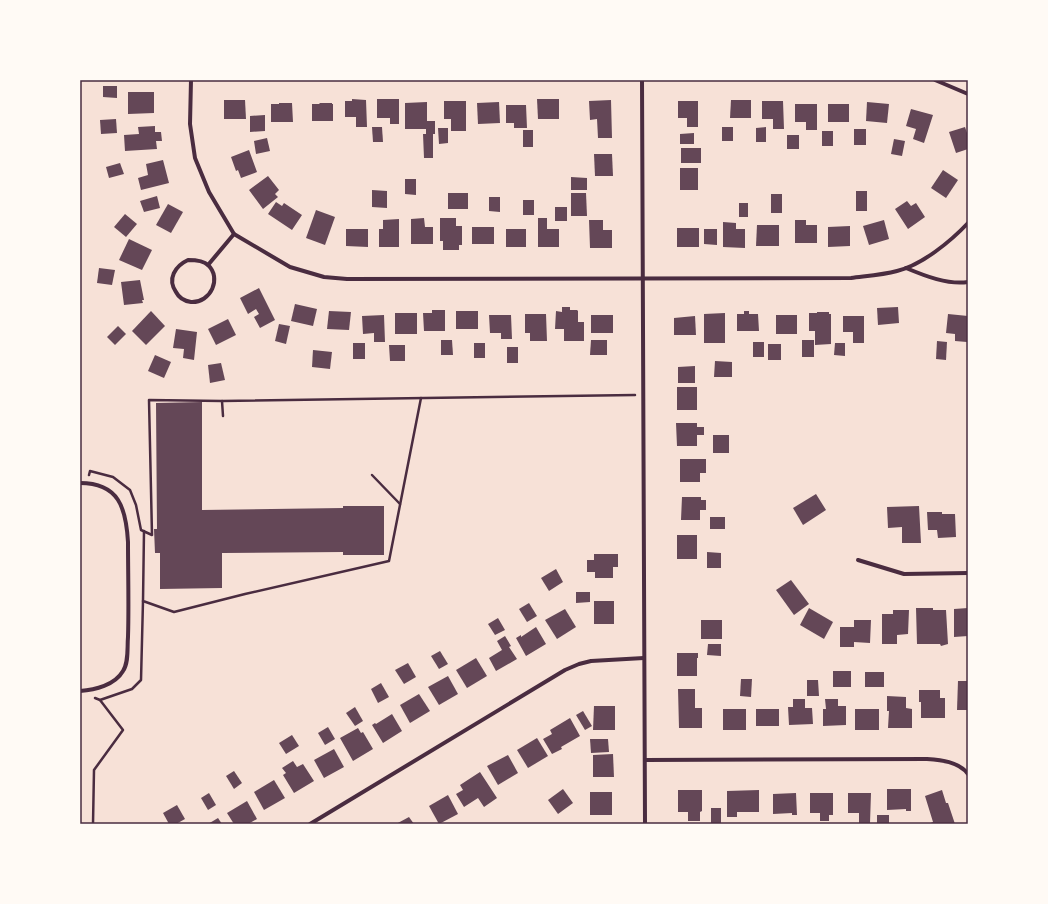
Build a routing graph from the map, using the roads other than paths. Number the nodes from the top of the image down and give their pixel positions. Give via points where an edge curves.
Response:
1 (191, 80) edge
2 (642, 80) edge
3 (935, 80) edge
4 (968, 94) edge
5 (968, 223) edge
6 (234, 234) junction
7 (208, 265) junction
8 (906, 268) junction
9 (642, 279) junction
10 (968, 282) edge
11 (82, 483) edge
12 (858, 560) dead end
13 (968, 573) edge
14 (644, 658) junction
15 (80, 691) edge
16 (646, 760) junction
17 (968, 774) edge
18 (310, 824) edge
19 (645, 824) edge

1 - 6 street via 190,124 196,160 208,192
2 - 9 street
3 - 4 street
5 - 8 street via 947,242
6 - 7 street
6 - 9 street via 302,272 347,280
7 - 7 street via 188,260 176,268 173,274 173,288 182,299 195,302 202,300 211,291 214,278
8 - 9 street via 896,272 851,278
8 - 10 street via 949,283
9 - 14 street
11 - 15 street via 96,484 107,489 115,495 122,508 128,542 128,621 127,659 124,671 105,686
12 - 13 street via 904,574
14 - 16 street
14 - 18 street via 591,661 565,670
16 - 17 street via 926,758 947,761
16 - 19 street

